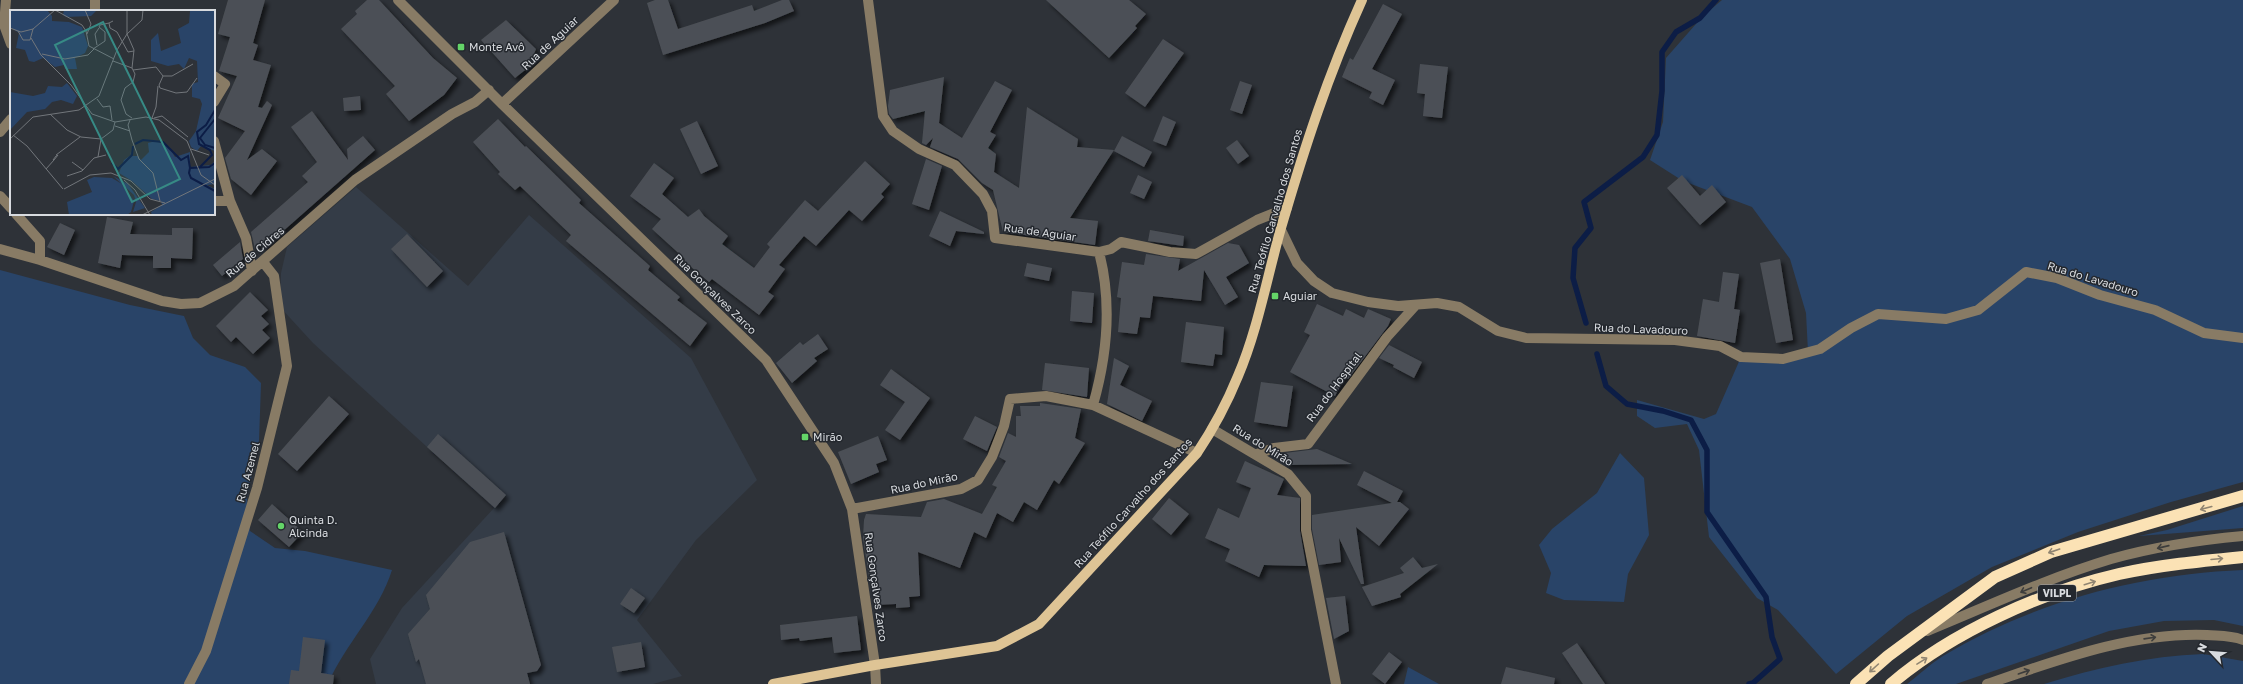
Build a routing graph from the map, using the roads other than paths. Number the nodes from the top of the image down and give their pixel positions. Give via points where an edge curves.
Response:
1 (6, 0) edge
2 (96, 0) edge
3 (398, 0) edge
4 (614, 0) edge
5 (868, 0) edge
6 (1362, 0) edge
7 (95, 10) edge
8 (10, 41) edge
9 (215, 77) edge
10 (489, 90) junction
11 (215, 100) edge
12 (502, 104) junction
13 (10, 120) edge
14 (0, 132) edge
15 (215, 145) edge
16 (0, 196) edge
17 (215, 201) edge
18 (230, 201) junction
19 (10, 207) edge
20 (1287, 208) junction
21 (17, 215) edge
22 (1280, 230) junction
23 (0, 249) edge
24 (1099, 252) junction
25 (40, 260) junction
26 (263, 262) junction
27 (252, 271) junction
28 (1415, 306) junction
29 (2243, 338) edge
30 (1094, 405) junction
31 (1212, 429) junction
32 (1197, 453) junction
33 (1257, 454) junction
34 (2243, 496) edge
35 (852, 509) junction
36 (2243, 536) edge
37 (2243, 557) edge
38 (1915, 636) junction
39 (2243, 640) edge
40 (875, 665) junction
41 (189, 684) edge
42 (773, 684) edge
43 (876, 684) edge
44 (1336, 684) edge
45 (1856, 684) edge
46 (1891, 684) edge
47 (1988, 684) edge

1 - 8 street via 4,25
2 - 7 street
3 - 10 street, Rua Gonçalves Zarco
4 - 12 street, Rua de Aguiar
5 - 24 street, Rua de Aguiar via 883,116 893,131 919,149 955,165 983,194 992,211 995,238
6 - 20 main road, Rua Teófilo Carvalho dos Santos via 1325,88
9 - 11 street via 224,84
10 - 12 street, Rua Gonçalves Zarco
10 - 26 street, Rua de Cidres via 355,180
12 - 35 street, Rua Gonçalves Zarco via 766,360 834,463
13 - 14 street
15 - 18 street
16 - 19 street
17 - 18 street
18 - 27 street via 246,238
20 - 22 main road, Rua Teófilo Carvalho dos Santos
20 - 24 street, Rua de Aguiar via 1257,220 1196,254 1170,252 1121,242 1111,249
21 - 25 street via 40,241
22 - 28 street, Rua do Lavadouro via 1297,263 1314,281 1332,293 1368,302
22 - 31 main road, Rua Teófilo Carvalho dos Santos via 1249,345 1238,376
23 - 25 street, Rua de Cidres
24 - 30 street via 1106,342
25 - 27 street, Rua de Cidres via 162,301 181,304 200,303 216,297
26 - 27 street, Rua de Cidres
26 - 41 street, Rua Azemel via 274,276 287,366 257,488 206,651
28 - 29 street, Rua do Lavadouro via 1437,304 1459,307 1498,331 1526,338 1675,340 1720,346 1741,357 1783,359 1820,349 1878,314 1946,319 1978,310 2026,272 2057,278 2100,295 2156,310 2204,333
28 - 33 street, Rua do Hospital via 1387,337 1308,444 1274,448
30 - 32 street, Rua do Mirão
30 - 35 street, Rua do Mirão via 1046,396 1010,399 1004,426 992,457 978,480 962,489
31 - 32 main road, Rua Teófilo Carvalho dos Santos
31 - 33 street, Rua do Mirão
32 - 40 main road, Rua Teófilo Carvalho dos Santos via 1039,624 997,646
33 - 44 street, Rua do Mirão via 1288,474 1306,496 1306,530
34 -> 38 highway, VILPL via 2051,552 1995,577
35 - 40 street, Rua Gonçalves Zarco
36 -> 38 street, VILPL via 2190,541 2112,559 2033,586
46 -> 37 highway, VILPL via 1908,670 1969,632 2046,596 2119,574
38 -> 45 highway, VILPL
47 -> 39 street via 2125,642 2182,634 2234,636
40 - 42 main road, Rua Teófilo Carvalho dos Santos
40 - 43 street, Rua Gonçalves Zarco

